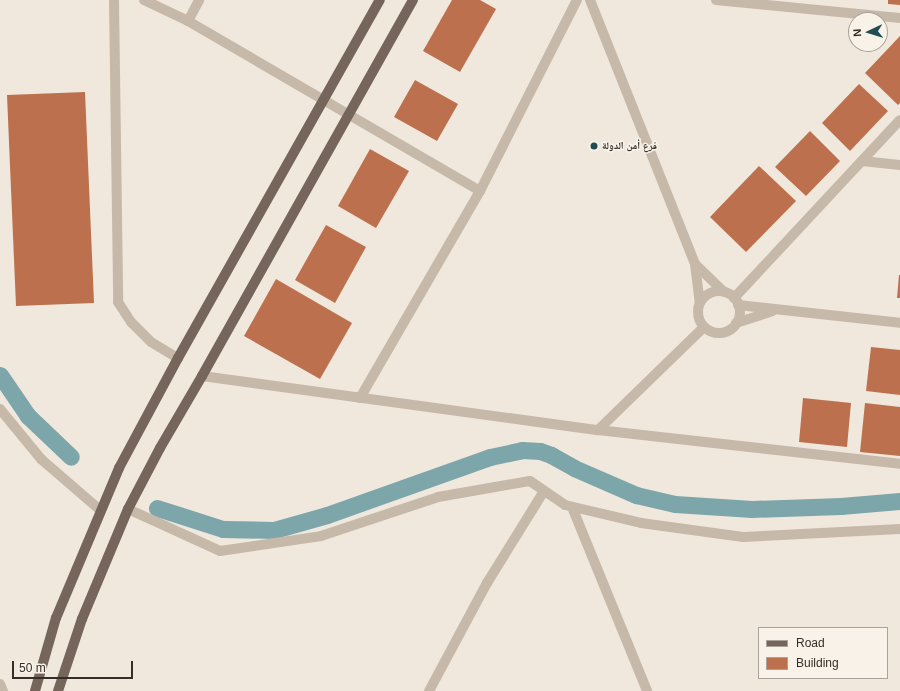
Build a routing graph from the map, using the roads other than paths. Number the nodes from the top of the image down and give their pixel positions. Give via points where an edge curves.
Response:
1 (114, 0) edge
2 (144, 0) edge
3 (199, 0) edge
4 (380, 0) edge
5 (413, 0) edge
6 (578, 0) edge
7 (590, 0) edge
8 (716, 0) edge
9 (900, 18) edge
10 (188, 21) junction
11 (324, 101) junction
12 (347, 114) junction
13 (900, 120) edge
14 (862, 161) junction
15 (900, 165) edge
16 (480, 191) junction
17 (695, 264) junction
18 (724, 292) junction
19 (736, 301) junction
20 (700, 302) junction
21 (774, 310) junction
22 (900, 323) edge
23 (736, 324) junction
24 (704, 327) junction
25 (178, 358) junction
26 (202, 376) junction
27 (360, 398) junction
28 (0, 409) edge
29 (598, 430) junction
30 (900, 464) edge
31 (544, 491) junction
32 (572, 507) junction
33 (128, 509) junction
34 (100, 510) junction
35 (900, 529) edge
36 (0, 684) edge
37 (3, 691) edge
38 (34, 691) edge
39 (58, 691) edge
40 (429, 691) edge
41 (647, 691) edge

1 - 25 street via 118,302 131,322 151,342
2 - 10 street
3 - 10 street
4 - 11 main road
5 - 12 main road
6 - 16 street
7 - 17 street
8 - 9 street
10 - 11 street
11 - 12 street
11 - 25 main road
12 - 16 street
12 - 26 main road
13 - 14 street
14 - 15 street
14 - 19 street
16 - 27 street
17 - 18 street
17 - 20 street
18 - 19 street
18 - 20 street via 710,293
19 - 21 street
19 - 23 street via 739,311
20 - 24 street via 698,316
21 - 22 street
21 - 23 street
23 - 24 street via 724,332
24 - 29 street
25 - 34 main road via 119,468
26 - 27 street
26 - 33 main road
27 - 29 street
28 - 34 street via 41,459
29 - 30 street
31 - 32 street
31 - 33 street via 530,481 438,497 321,536 220,551
31 - 40 street via 487,583
32 - 35 street via 641,523 743,537
32 - 41 street
33 - 39 main road via 82,619
34 - 38 main road via 56,618
36 - 37 street

